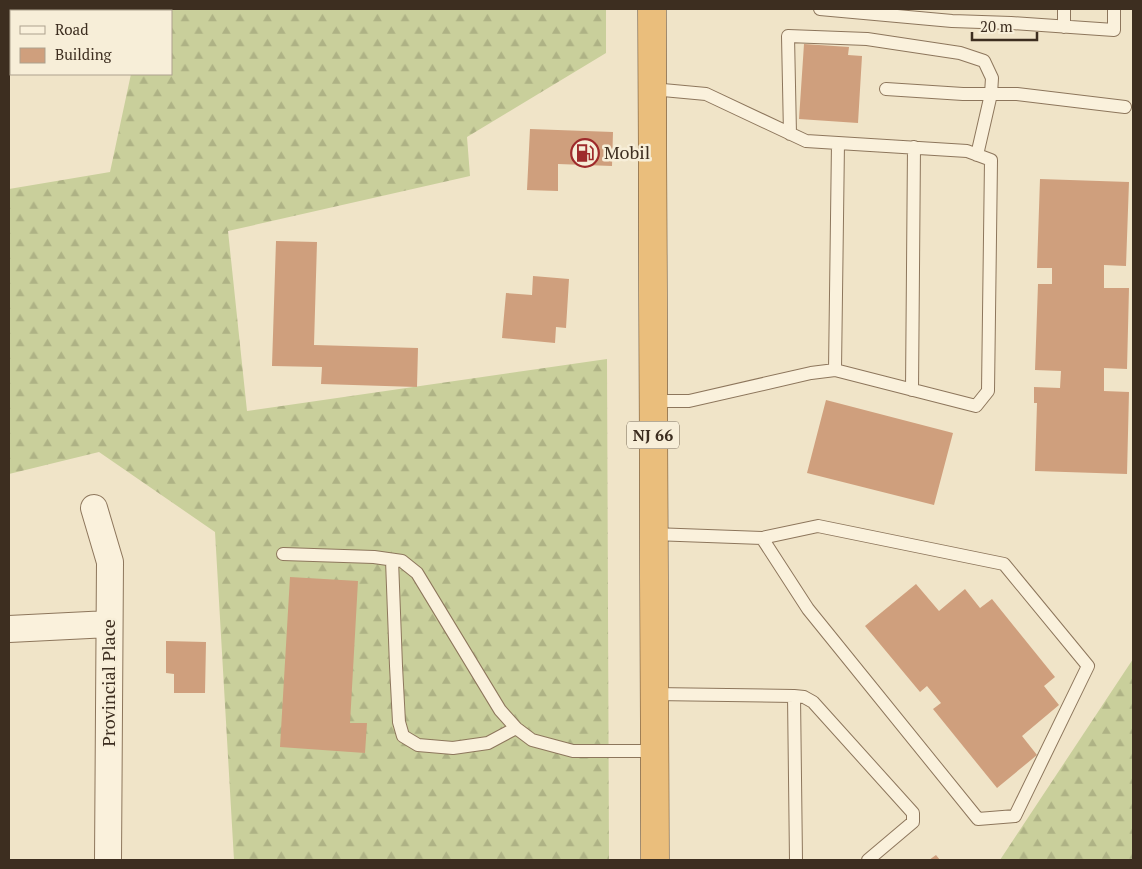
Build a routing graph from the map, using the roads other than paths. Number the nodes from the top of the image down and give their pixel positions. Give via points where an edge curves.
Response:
1 (652, 9) edge
2 (820, 9) edge
3 (1064, 9) edge
4 (1114, 9) edge
5 (889, 12) edge
6 (952, 15) edge
7 (1064, 26) junction
8 (652, 89) junction
9 (886, 89) dead end
10 (991, 94) junction
11 (1125, 107) dead end
12 (790, 134) junction
13 (838, 143) junction
14 (914, 148) junction
15 (977, 155) junction
16 (835, 370) junction
17 (912, 390) junction
18 (653, 401) junction
19 (94, 508) dead end
20 (653, 534) junction
21 (762, 538) junction
22 (283, 554) dead end
23 (392, 560) junction
24 (109, 624) junction
25 (9, 629) edge
26 (654, 694) junction
27 (794, 696) junction
28 (516, 728) junction
29 (654, 751) junction
30 (108, 860) edge
31 (655, 860) edge
32 (796, 860) edge
33 (868, 860) edge

1 - 8 highway, NJ 66
2 - 5 lane
3 - 7 lane
4 - 7 lane via 1114,30
5 - 6 lane
6 - 7 lane
8 - 12 lane via 706,94
8 - 18 highway, NJ 66
9 - 10 lane
10 - 11 lane via 1017,94
10 - 12 lane via 992,78 984,61 960,54 867,39 788,36
10 - 15 lane
12 - 13 lane via 806,141
13 - 14 lane
13 - 16 lane
14 - 15 lane via 967,151
14 - 17 lane
15 - 17 lane via 991,160 988,391 976,406
16 - 17 lane
16 - 18 lane via 689,400
18 - 20 highway, NJ 66
19 - 24 street, Provincial Place via 110,562
20 - 21 lane
20 - 26 highway, NJ 66
21 - 21 lane via 808,609 978,818 1015,816 1088,666 1004,564 818,526
22 - 23 lane
23 - 28 lane via 402,561 417,573 500,710
23 - 28 lane via 399,722 403,736 418,746 453,748 488,743
24 - 25 street
24 - 30 street, Provincial Place
26 - 27 lane
26 - 29 highway, NJ 66
27 - 32 lane
27 - 33 lane via 813,702 913,813 913,822
28 - 29 lane via 532,740 573,751
29 - 31 highway, NJ 66

